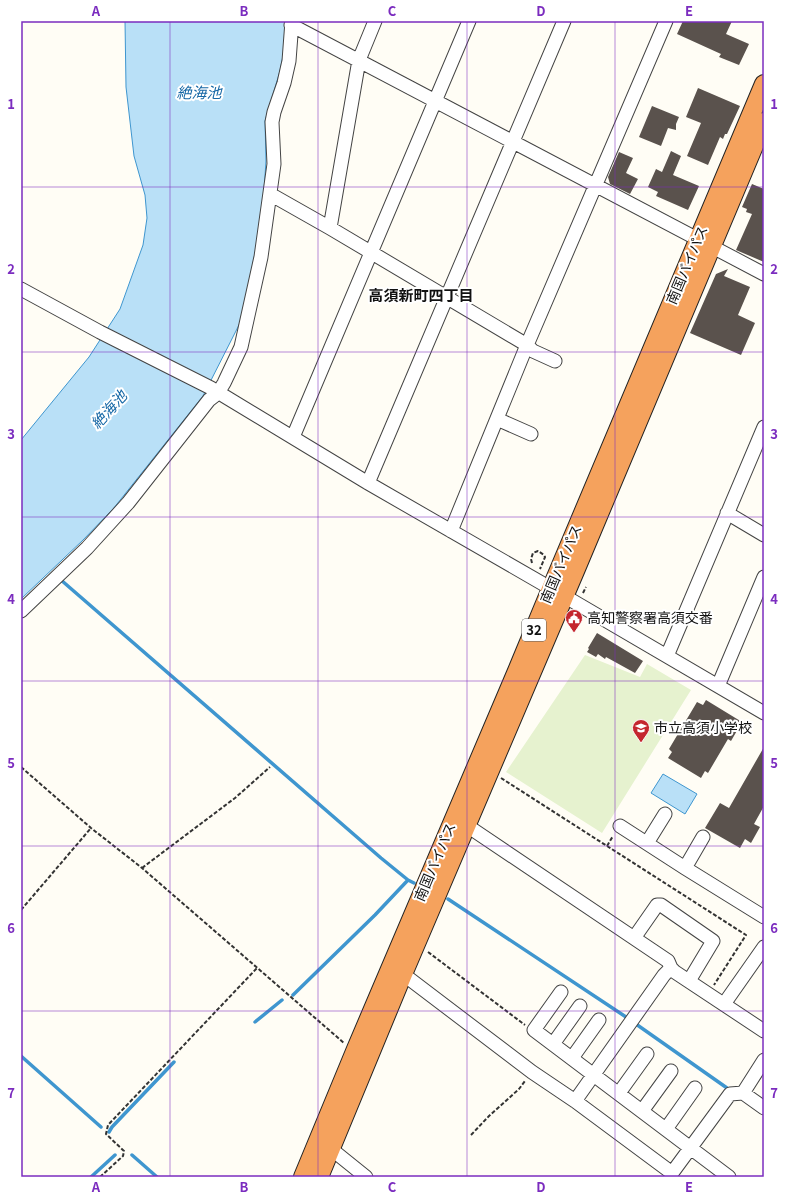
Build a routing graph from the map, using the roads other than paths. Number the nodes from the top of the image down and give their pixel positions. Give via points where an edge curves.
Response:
1 (375, 21) edge
2 (468, 21) edge
3 (564, 21) edge
4 (666, 21) edge
5 (292, 23) edge
6 (359, 60) junction
7 (764, 84) edge
8 (435, 101) junction
9 (764, 122) edge
10 (513, 142) junction
11 (596, 185) junction
12 (270, 194) junction
13 (330, 228) junction
14 (704, 243) junction
15 (370, 252) junction
16 (764, 274) edge
17 (21, 289) edge
18 (446, 298) junction
19 (527, 345) junction
20 (554, 361) dead end
21 (215, 391) junction
22 (497, 419) junction
23 (764, 427) edge
24 (531, 434) dead end
25 (293, 437) junction
26 (368, 483) junction
27 (727, 513) junction
28 (451, 531) junction
29 (764, 535) edge
30 (764, 577) edge
31 (565, 594) junction
32 (21, 611) edge
33 (667, 656) junction
34 (718, 686) junction
35 (764, 714) edge
36 (665, 814) dead end
37 (466, 825) junction
38 (620, 826) road end
39 (703, 837) dead end
40 (647, 843) junction
41 (685, 868) junction
42 (764, 917) edge
43 (634, 938) junction
44 (764, 947) edge
45 (671, 968) junction
46 (403, 974) junction
47 (689, 981) junction
48 (561, 992) dead end
49 (724, 1004) junction
50 (580, 1006) dead end
51 (600, 1020) dead end
52 (764, 1031) edge
53 (553, 1044) junction
54 (647, 1054) dead end
55 (572, 1058) junction
56 (764, 1060) edge
57 (670, 1071) dead end
58 (594, 1074) junction
59 (695, 1088) dead end
60 (619, 1093) junction
61 (743, 1093) junction
62 (575, 1101) junction
63 (764, 1108) edge
64 (642, 1111) junction
65 (666, 1129) junction
66 (330, 1148) junction
67 (691, 1148) junction
68 (671, 1175) edge
69 (303, 1177) edge
70 (319, 1177) edge
71 (366, 1177) edge
72 (728, 1177) edge

1 - 6 street
2 - 8 street
3 - 10 street
4 - 11 street
5 - 6 street
5 - 12 street via 289,62 272,122 274,164
6 - 8 street
6 - 13 street
7 - 14 highway, 南国バイパス / 32
8 - 10 street
8 - 15 street
9 - 14 highway, 南国バイパス / 32
10 - 11 street
10 - 18 street
11 - 14 street
11 - 19 street
12 - 13 street
12 - 21 street via 261,257 241,347 224,383
13 - 15 street
14 - 16 street
14 - 31 highway, 南国バイパス / 32
15 - 18 street
15 - 25 street
17 - 21 street
18 - 19 street
18 - 26 street
19 - 20 street via 533,352
19 - 22 street
21 - 25 street
21 - 32 street via 128,503 87,548
22 - 24 street
22 - 28 street
23 - 27 street
25 - 26 street
26 - 28 street
27 - 29 street
27 - 33 street
28 - 31 street
30 - 34 street
31 - 33 street via 571,600
31 - 37 highway, 南国バイパス / 32
31 - 69 highway, 南国バイパス / 32 via 517,672
33 - 34 street
34 - 35 street
36 - 40 street
37 - 43 street
37 - 46 highway, 南国バイパス / 32
38 - 40 street
39 - 41 street
40 - 41 street
41 - 42 street
43 - 45 street via 668,961
43 - 47 street via 657,905 661,905 713,941
44 - 49 street
45 - 47 street
45 - 58 street
46 - 62 street via 532,1072
46 - 66 highway, 南国バイパス / 32
47 - 49 street
48 - 53 street via 534,1030
49 - 52 street
50 - 53 street
51 - 55 street
53 - 55 street
54 - 60 street
55 - 58 street
56 - 61 street
57 - 64 street
58 - 60 street
58 - 62 street
59 - 65 street
60 - 64 street
61 - 63 street
61 - 67 street via 730,1094
62 - 68 street
64 - 65 street
65 - 67 street
66 - 70 highway, 南国バイパス / 32
66 - 71 street
67 - 68 street
67 - 72 street

